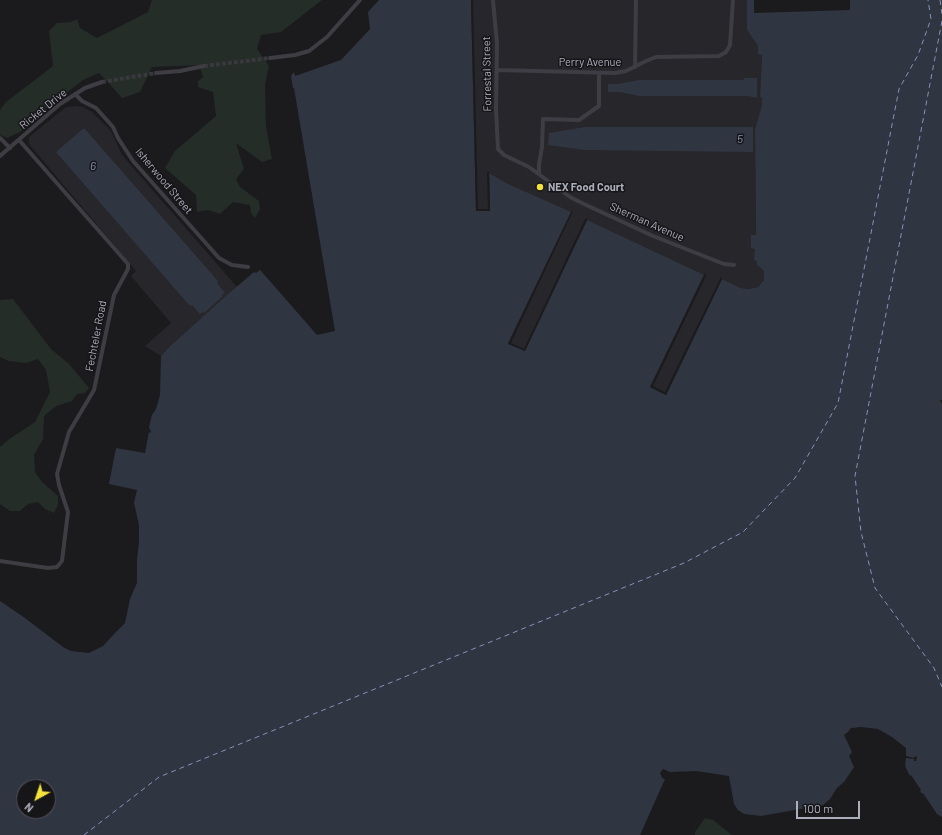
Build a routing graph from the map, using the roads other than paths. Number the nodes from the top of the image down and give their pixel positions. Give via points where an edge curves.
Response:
1 (360, 0) edge
2 (493, 0) edge
3 (636, 0) edge
4 (733, 0) edge
5 (270, 58) tunnel mouth
6 (204, 66) tunnel mouth
7 (635, 67) junction
8 (497, 70) junction
9 (599, 72) junction
10 (156, 73) tunnel mouth
11 (102, 82) tunnel mouth
12 (75, 94) junction
13 (0, 138) edge
14 (19, 140) junction
15 (498, 147) joint
16 (10, 148) junction
17 (0, 156) edge
18 (539, 174) junction
19 (734, 265) dead end
20 (248, 267) dead end
21 (0, 561) edge

1 - 5 street via 327,37 308,51
2 - 8 street, Forrestal Street
3 - 7 street
4 - 7 street, Perry Avenue via 730,44 726,52 719,56 656,57
6 - 10 street
7 - 9 street, Perry Avenue via 621,72
8 - 9 street, Perry Avenue
8 - 15 street, Forrestal Street
9 - 18 street via 599,106 579,120 543,119
11 - 12 street, Ricket Drive
12 - 14 street, Ricket Drive
12 - 20 street, Isherwood Street via 96,108 113,127 133,161 219,258 232,265
13 - 16 street
14 - 16 street, Ricket Drive
14 - 21 street, Fechteler Road via 128,264 128,269 114,294 94,390 68,432 57,474 68,512 62,561 57,567 48,568
15 - 18 street, Sherman Avenue via 504,155
16 - 17 street, Ricket Drive
18 - 19 street, Sherman Avenue via 570,197 652,236 724,264

